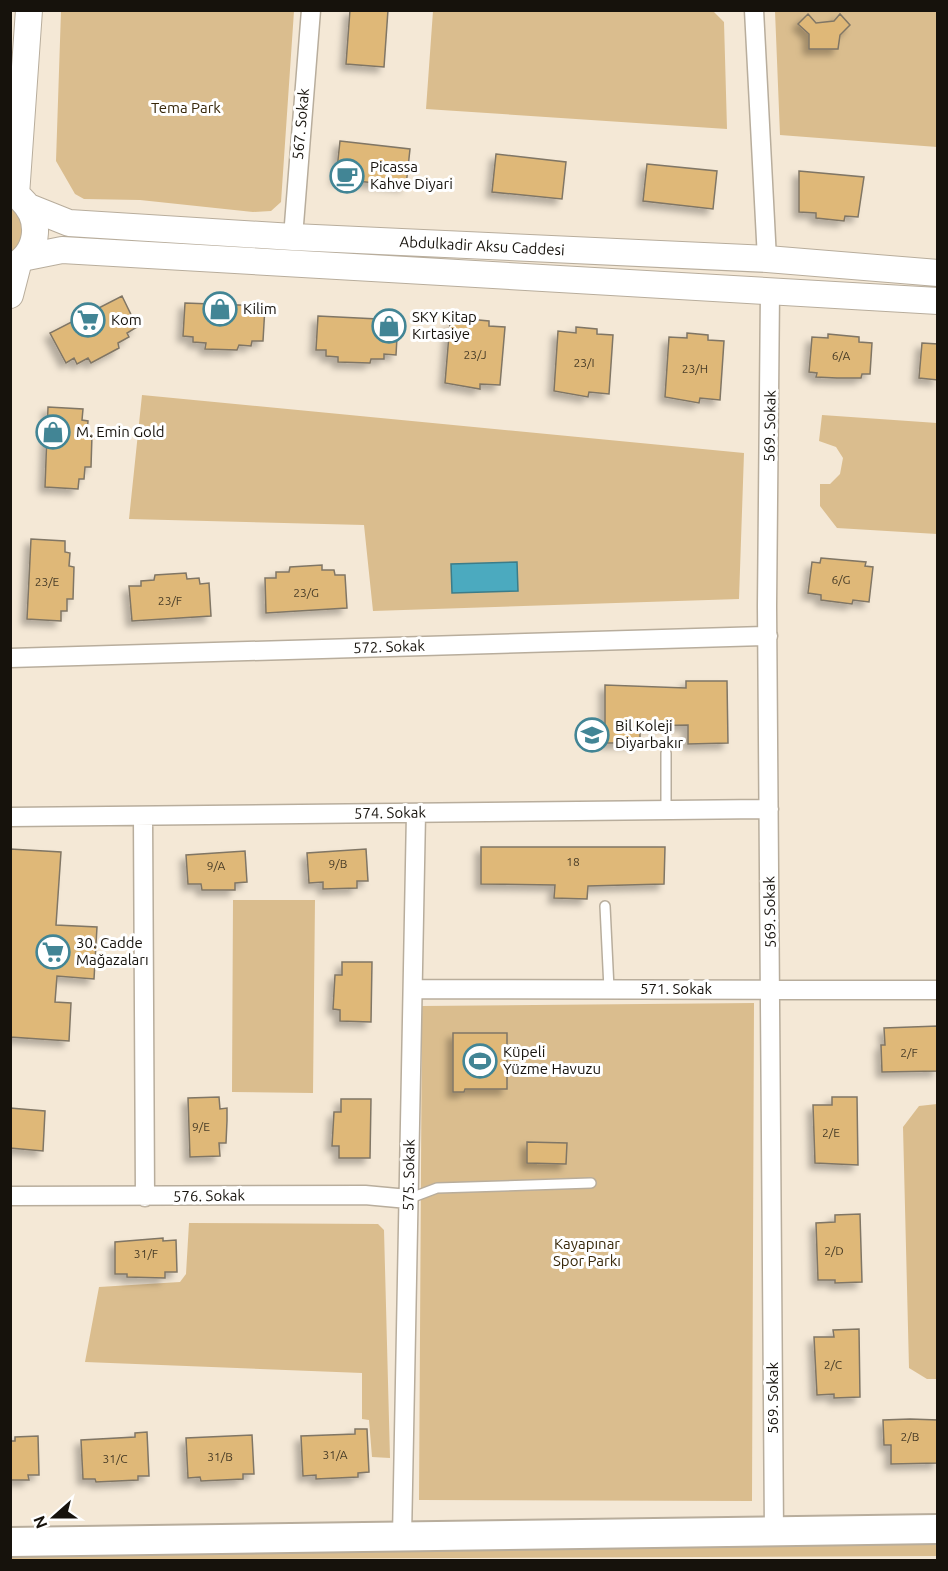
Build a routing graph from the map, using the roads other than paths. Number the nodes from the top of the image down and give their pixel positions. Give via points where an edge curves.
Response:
1 (29, 10) edge
2 (311, 10) edge
3 (754, 10) edge
4 (19, 198) edge
5 (293, 237) junction
6 (767, 260) junction
7 (18, 263) edge
8 (938, 273) edge
9 (770, 291) junction
10 (10, 295) edge
11 (938, 301) edge
12 (768, 636) junction
13 (10, 658) edge
14 (666, 753) dead end
15 (769, 809) junction
16 (666, 810) junction
17 (416, 813) junction
18 (143, 816) junction
19 (10, 817) edge
20 (605, 906) dead end
21 (771, 988) junction
22 (609, 989) junction
23 (414, 990) junction
24 (938, 990) edge
25 (591, 1183) dead end
26 (10, 1197) edge
27 (145, 1197) junction
28 (408, 1198) junction
29 (938, 1529) edge
30 (774, 1533) junction
31 (402, 1537) junction
32 (10, 1542) edge

1 - 4 main road
2 - 5 street, 567. Sokak
3 - 6 street
4 - 5 main road, Abdulkadir Aksu Caddesi via 69,223
4 - 7 main road via 34,219 36,232
5 - 6 main road, Abdulkadir Aksu Caddesi
6 - 8 main road, Abdulkadir Aksu Caddesi
7 - 9 main road, Abdulkadir Aksu Caddesi via 73,250
7 - 10 main road
9 - 11 main road, Abdulkadir Aksu Caddesi
9 - 12 street, 569. Sokak
12 - 13 street, 572. Sokak
12 - 15 street, 569. Sokak
14 - 16 lane
15 - 16 street, 574. Sokak
15 - 21 street, 569. Sokak
16 - 17 street, 574. Sokak
17 - 18 street, 574. Sokak
17 - 23 street, 575. Sokak
18 - 19 street, 574. Sokak
18 - 27 street
20 - 22 lane
21 - 22 street, 571. Sokak
21 - 24 street, 571. Sokak
21 - 30 street, 569. Sokak
22 - 23 street, 571. Sokak
23 - 28 street, 575. Sokak
25 - 28 lane via 437,1188
26 - 27 street, 576. Sokak
27 - 28 street, 576. Sokak via 365,1194
28 - 31 street, 575. Sokak
29 - 30 main road
30 - 31 main road
31 - 32 main road

